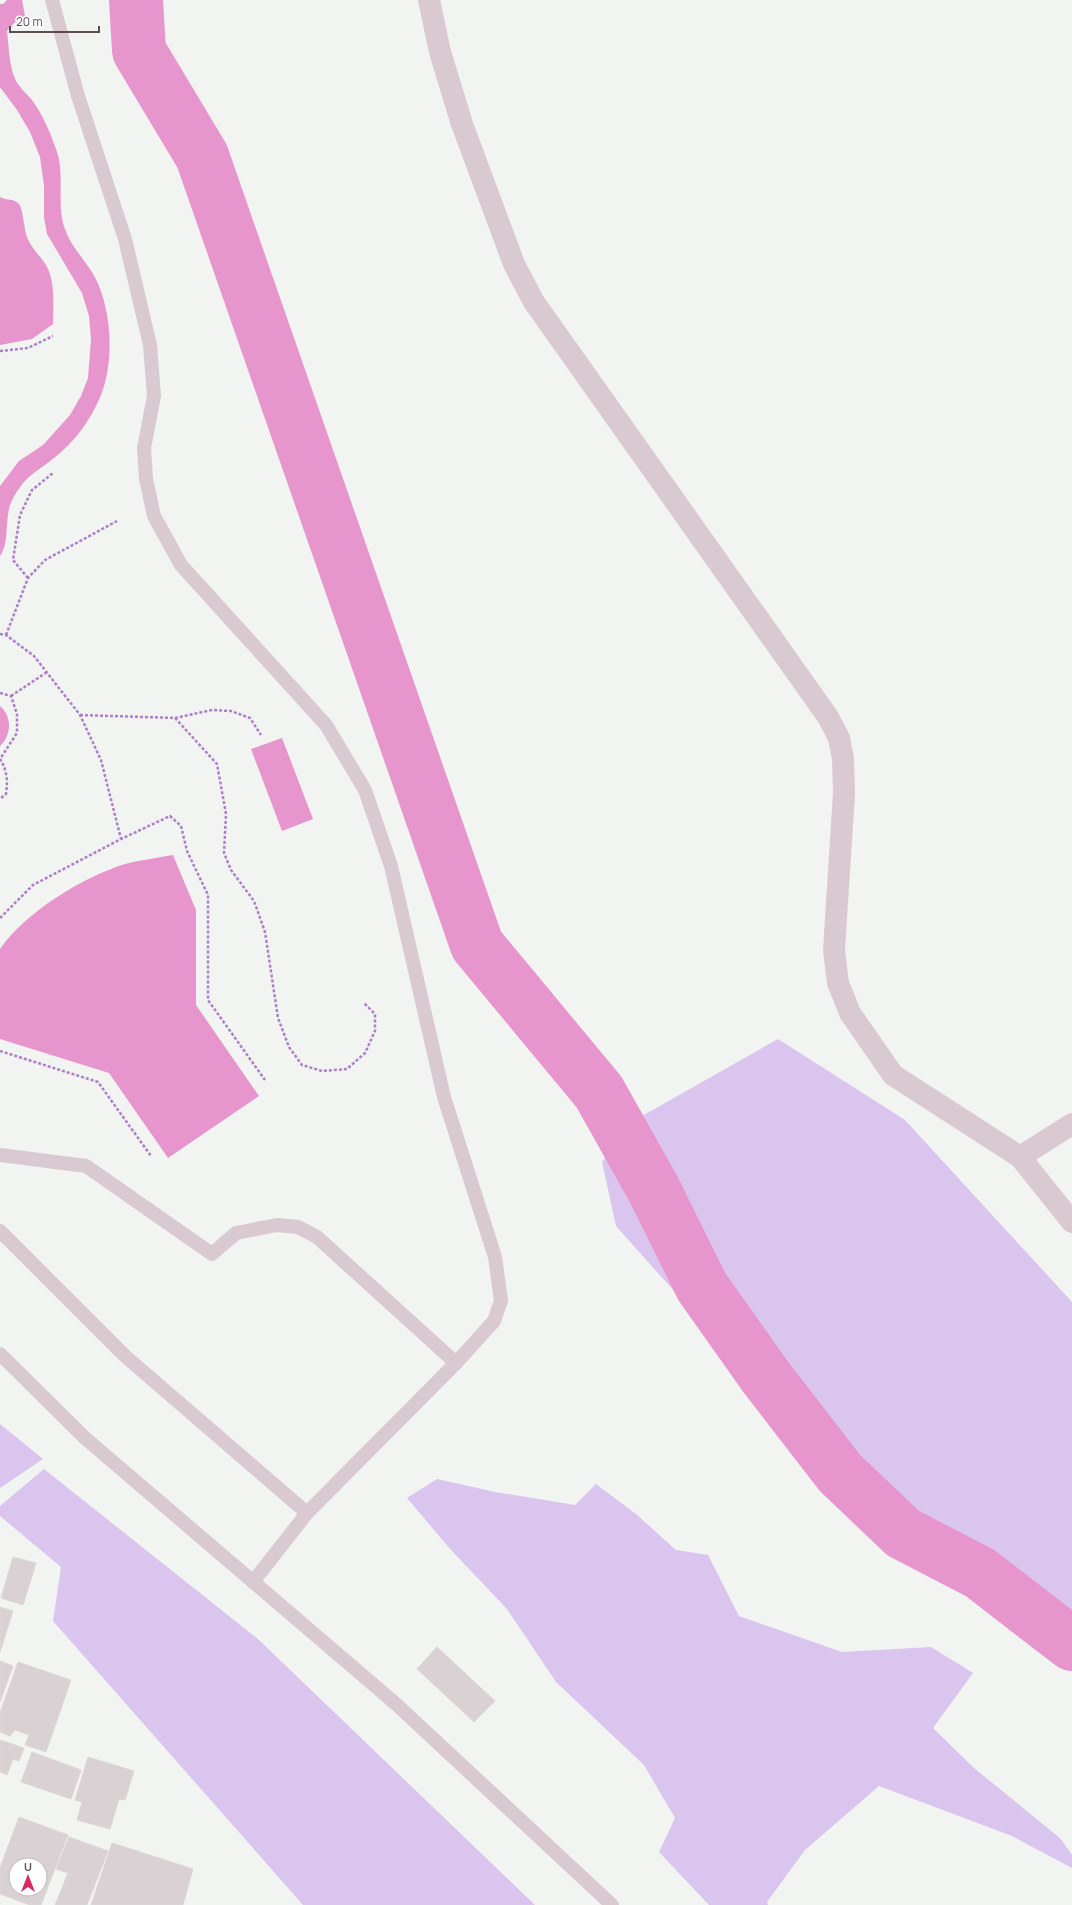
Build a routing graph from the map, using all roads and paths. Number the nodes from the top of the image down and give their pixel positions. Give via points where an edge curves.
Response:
1 (52, 0) edge
2 (429, 0) edge
3 (53, 336) dead end
4 (0, 351) edge
5 (53, 473) dead end
6 (117, 520) dead end
7 (28, 578) junction
8 (0, 634) edge
9 (6, 636) junction
10 (47, 672) junction
11 (0, 693) edge
12 (11, 696) junction
13 (80, 715) junction
14 (175, 718) junction
15 (261, 735) dead end
16 (0, 799) edge
17 (121, 839) junction
18 (0, 918) edge
19 (364, 1003) dead end
20 (0, 1051) edge
21 (265, 1080) dead end
22 (1072, 1124) edge
23 (0, 1155) edge
24 (151, 1156) dead end
25 (1020, 1157) junction
26 (1072, 1222) edge
27 (0, 1231) edge
28 (0, 1354) edge
29 (456, 1363) junction
30 (307, 1513) junction
31 (254, 1582) junction
32 (612, 1905) edge

1 - 29 lane via 78,96 125,239 150,345 154,396 144,448 146,479 154,516 182,565 326,725 365,790 391,866 444,1097 495,1257 500,1301 494,1321
2 - 25 street via 440,52 462,124 514,264 534,302 828,717 839,738 843,759 844,793 834,950 838,983 850,1013 893,1075
3 - 4 path via 28,348
5 - 7 path via 32,490 20,515 13,560
6 - 7 path via 45,560
7 - 9 path
8 - 9 path
9 - 10 path via 34,656
10 - 12 path
10 - 13 path
11 - 12 path
12 - 16 path via 17,714 17,733 0,759 6,767 7,786 6,794
13 - 14 path
13 - 17 path via 101,760
14 - 15 path via 212,710 231,711 250,718
14 - 19 path via 218,764 226,814 224,853 231,870 254,901 265,932 278,1018 290,1047 302,1065 322,1071 347,1069 365,1053 375,1031 375,1014
17 - 18 path via 33,885
17 - 21 path via 170,816 182,826 187,851 208,896 208,1000
20 - 24 path via 98,1082
22 - 25 street
23 - 29 lane via 86,1166 212,1254 236,1233 277,1225 298,1227 317,1237
25 - 26 street
27 - 30 lane via 125,1356
28 - 31 lane via 85,1438
29 - 30 lane
30 - 31 lane
31 - 32 lane via 396,1704

